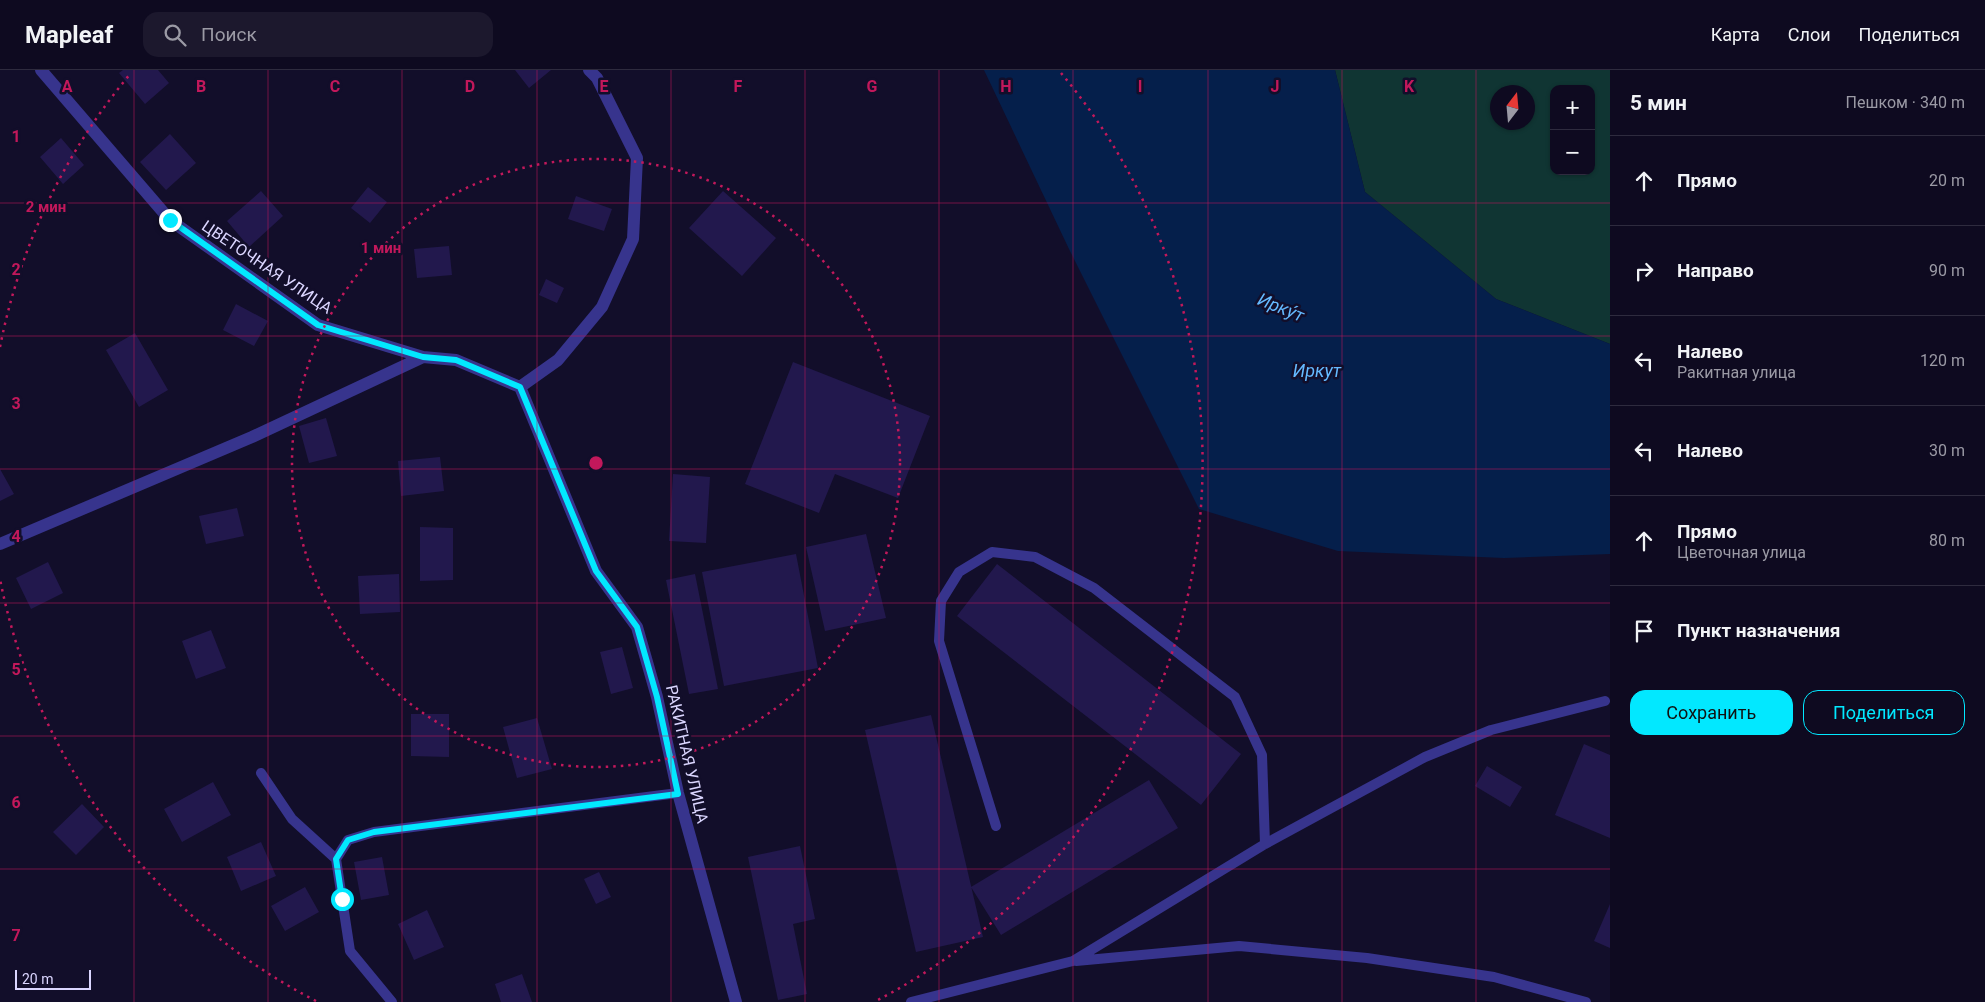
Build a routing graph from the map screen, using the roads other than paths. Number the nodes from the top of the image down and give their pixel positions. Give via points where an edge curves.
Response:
1 (41, 70) edge
2 (589, 70) edge
3 (423, 357) junction
4 (520, 387) junction
5 (0, 544) edge
6 (1605, 701) dead end
7 (261, 773) dead end
8 (678, 794) junction
9 (996, 826) dead end
10 (1265, 844) junction
11 (336, 859) junction
12 (1073, 961) junction
13 (392, 1002) edge
14 (736, 1002) edge
15 (911, 1002) edge
16 (1586, 1002) edge

1 - 3 street, ЦВЕТОЧНАЯ УЛИЦА via 170,220 318,325
2 - 4 street via 597,78 637,158 633,239 602,306 558,360
3 - 4 street, ЦВЕТОЧНАЯ УЛИЦА via 456,360
3 - 5 street via 252,437
4 - 8 street, РАКИТНАЯ УЛИЦА via 596,571 637,627 657,697
6 - 10 lane via 1491,730 1425,757
7 - 11 lane via 292,820
8 - 11 lane via 374,832 348,840
8 - 14 street, РАКИТНАЯ УЛИЦА
9 - 10 lane via 939,641 941,601 959,572 992,552 1035,557 1094,588 1235,697 1262,755
10 - 12 lane
11 - 13 lane via 350,951
12 - 15 lane
12 - 16 lane via 1239,946 1367,958 1494,977

